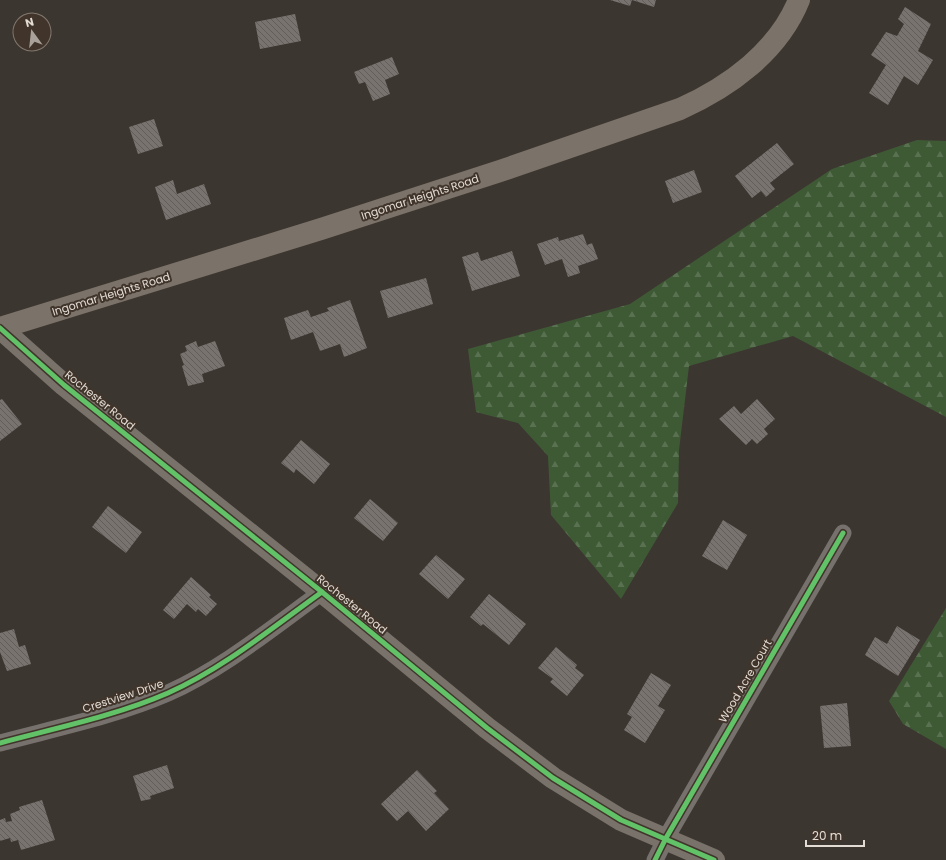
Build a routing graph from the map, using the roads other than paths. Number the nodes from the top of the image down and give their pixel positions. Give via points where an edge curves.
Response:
1 (799, 0) edge
2 (0, 328) edge
3 (842, 533) dead end
4 (322, 592) junction
5 (0, 743) edge
6 (666, 838) junction
7 (655, 860) edge
8 (714, 860) edge

1 - 2 main road, Ingomar Heights Road via 786,23 757,61 703,99 680,109 507,169
2 - 4 street, Rochester Road via 64,385
3 - 6 street, Wood Acre Court
4 - 5 street, Crestview Drive via 208,672 168,692 123,709
4 - 6 street, Rochester Road via 487,728 553,778 621,820
6 - 7 street
6 - 8 street, Rochester Road

